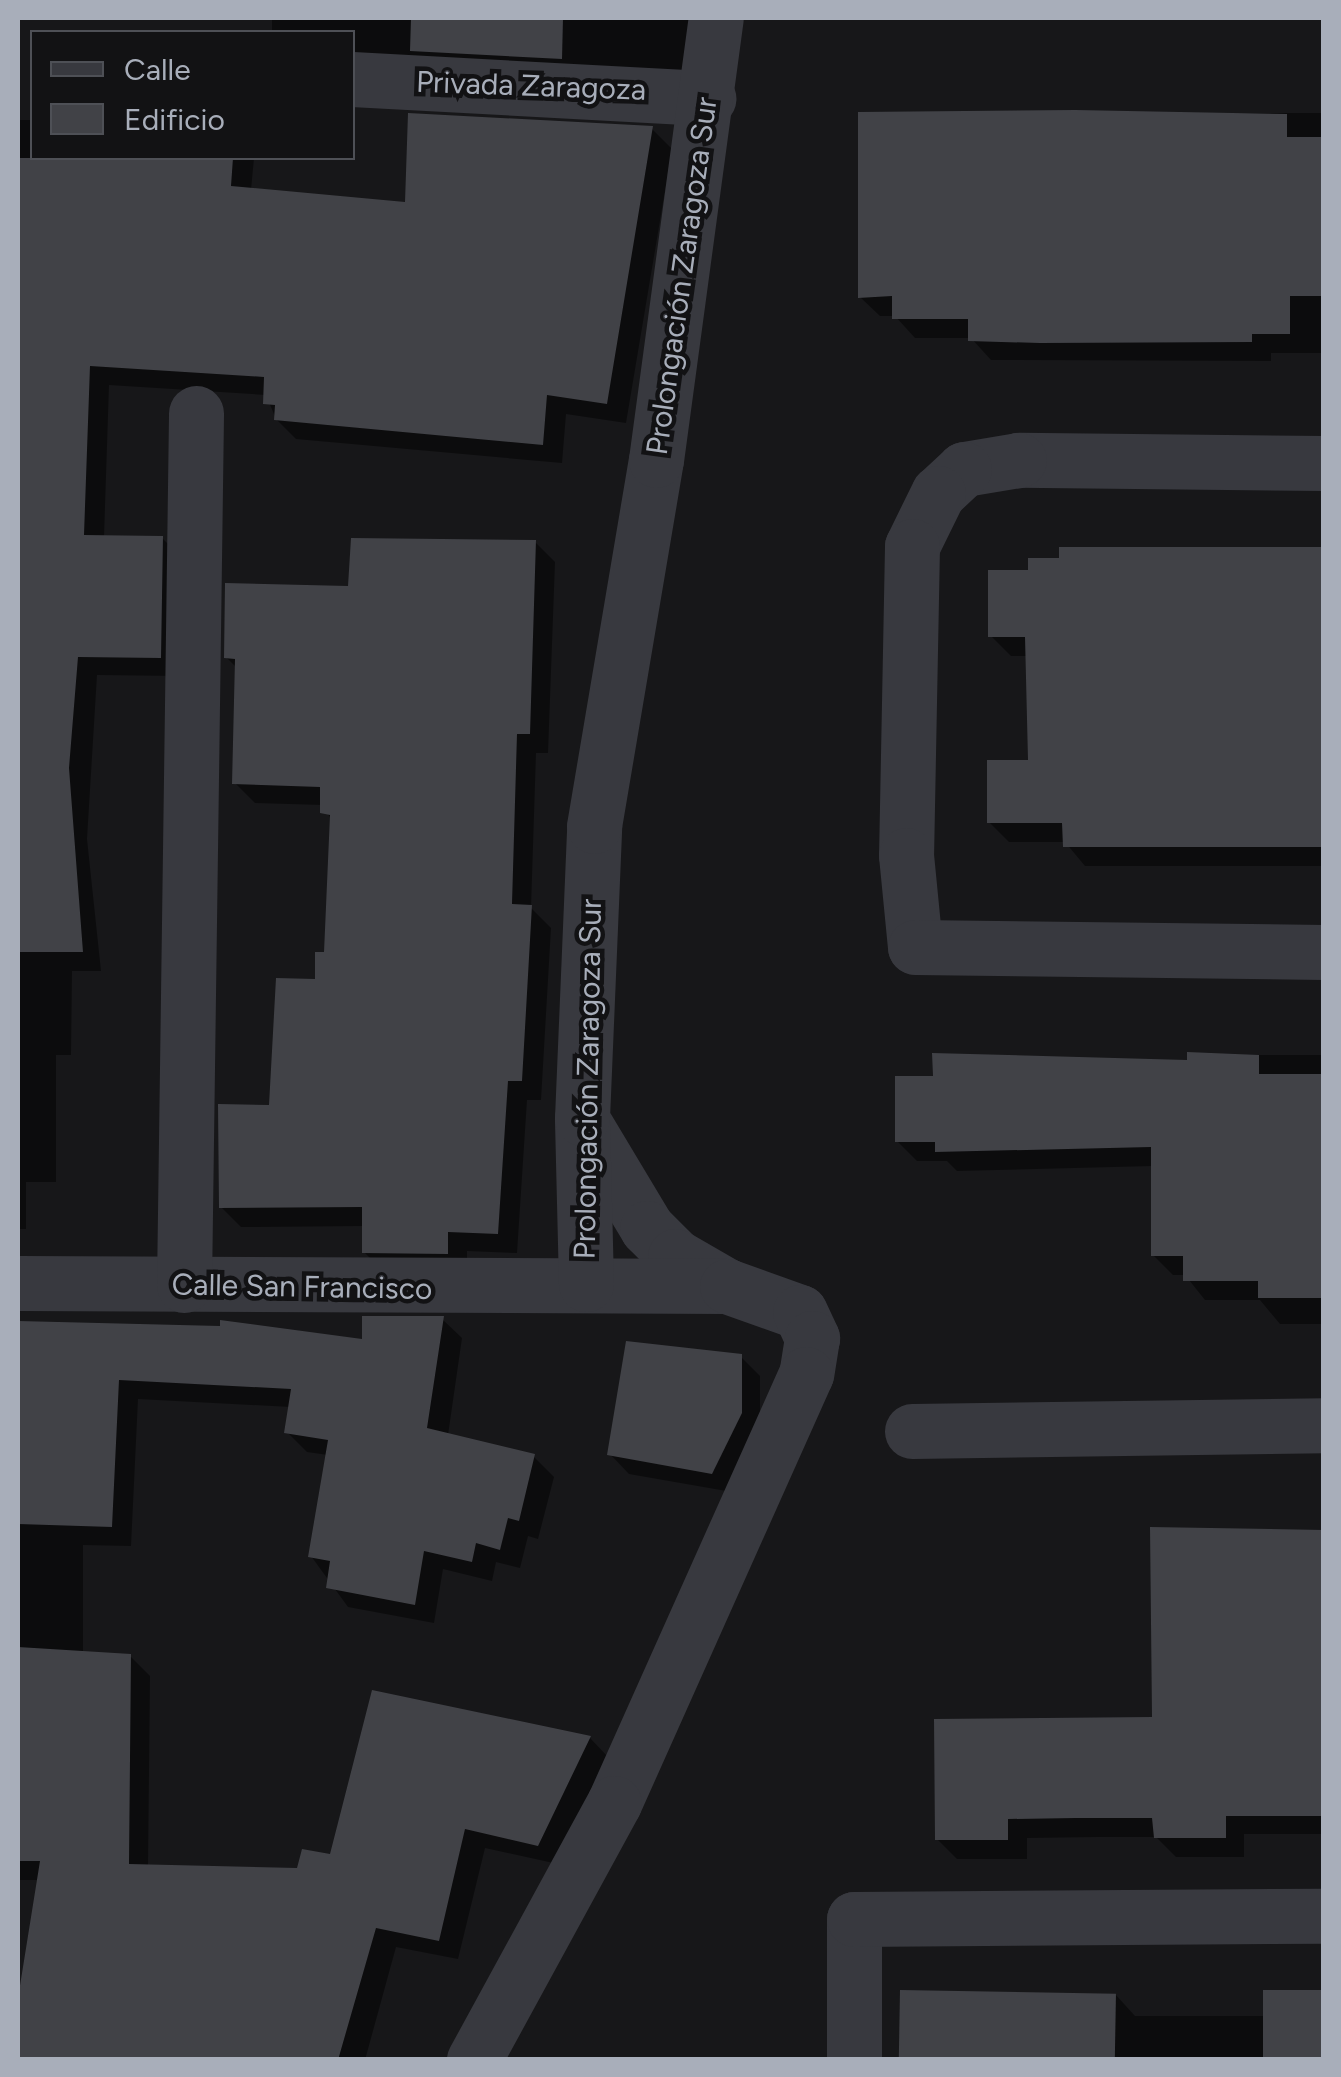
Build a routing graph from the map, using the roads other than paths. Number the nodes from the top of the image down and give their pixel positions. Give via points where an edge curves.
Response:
1 (716, 18) edge
2 (355, 79) edge
3 (708, 98) junction
4 (196, 413) dead end
5 (1324, 462) edge
6 (1324, 952) edge
7 (582, 1118) junction
8 (18, 1283) edge
9 (586, 1284) junction
10 (184, 1285) junction
11 (727, 1286) junction
12 (1324, 1425) edge
13 (912, 1431) dead end
14 (1324, 1916) edge
15 (474, 2060) edge
16 (854, 2060) edge

1 - 3 street, Prolongación Zaragoza Sur
2 - 3 street, Privada Zaragoza
3 - 7 street, Prolongación Zaragoza Sur via 594,826
4 - 10 street
5 - 6 street via 1019,460 964,468 930,500 912,546 906,855 915,947
7 - 9 street, Prolongación Zaragoza Sur
7 - 11 street via 647,1228 675,1256
8 - 10 street, Calle San Francisco
9 - 10 street, Calle San Francisco
9 - 11 street, Prolongación Zaragoza Sur
11 - 15 street, Prolongación Zaragoza Sur via 800,1312 812,1338 806,1374 614,1803
12 - 13 street
14 - 16 street via 854,1920

